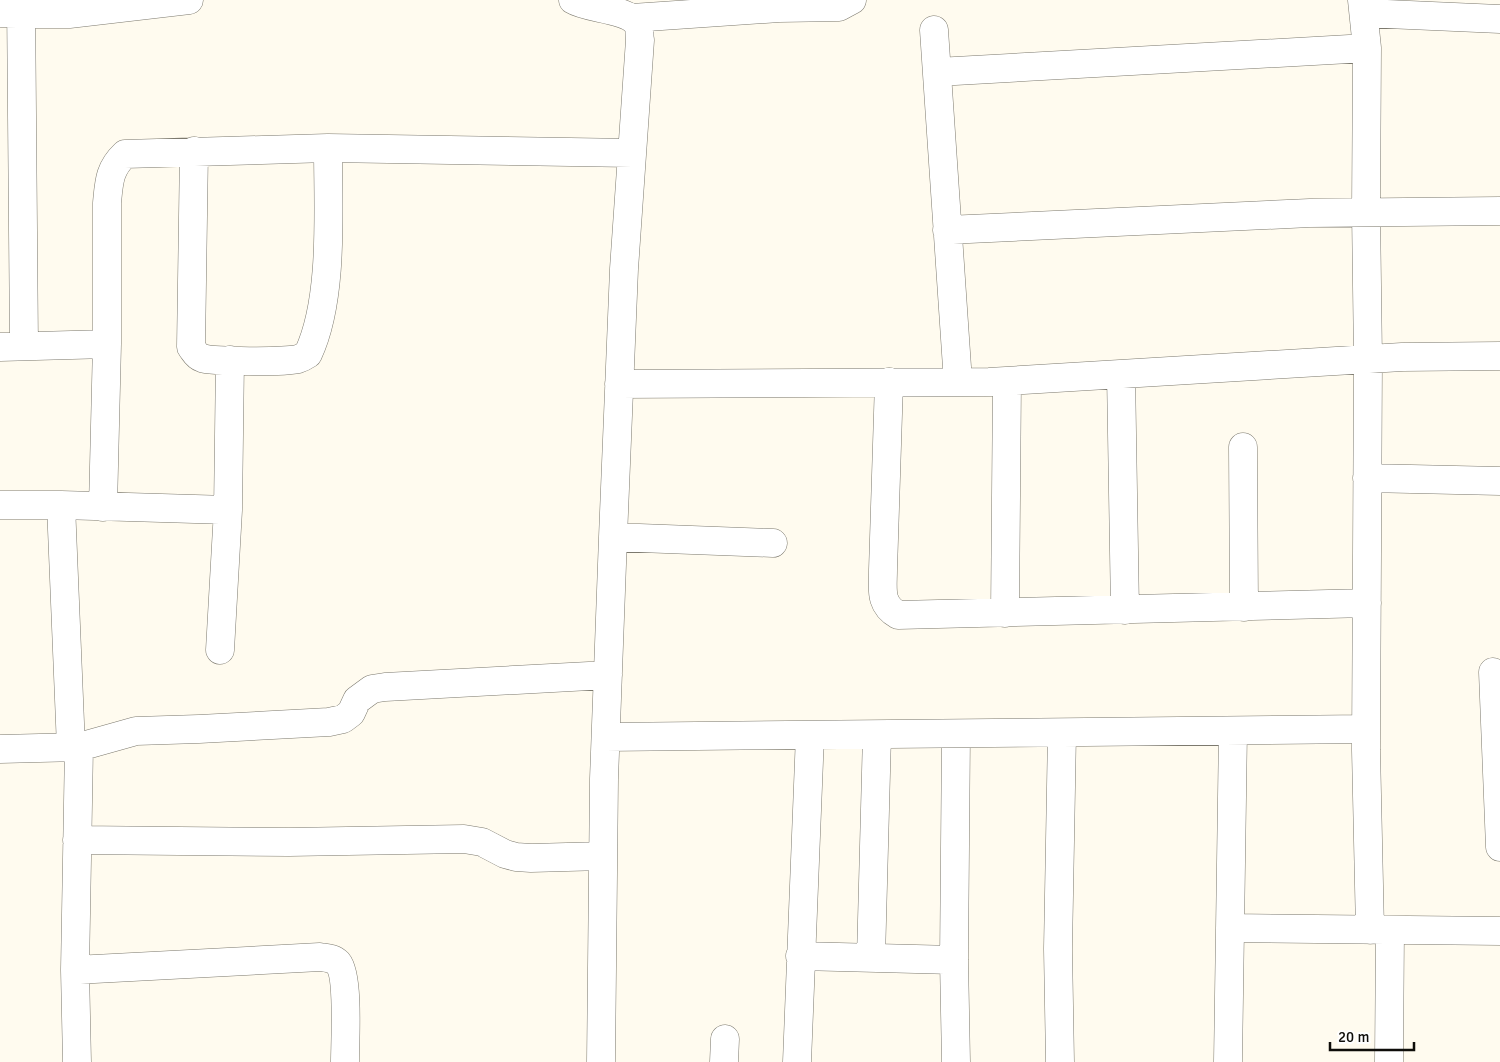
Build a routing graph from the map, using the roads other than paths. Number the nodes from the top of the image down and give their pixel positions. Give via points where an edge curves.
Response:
1 (189, 0) edge
2 (573, 0) edge
3 (852, 0) edge
4 (1363, 6) edge
5 (1441, 8) edge
6 (14, 9) edge
7 (639, 12) edge
8 (1500, 18) edge
9 (934, 30) dead end
10 (1367, 48) junction
11 (937, 72) junction
12 (328, 148) junction
13 (11, 150) edge
14 (194, 151) junction
15 (632, 153) junction
16 (1366, 212) junction
17 (1500, 212) edge
18 (947, 230) junction
19 (107, 344) junction
20 (12, 346) edge
21 (1500, 356) edge
22 (1368, 359) junction
23 (230, 360) junction
24 (1121, 374) junction
25 (1007, 381) junction
26 (889, 382) junction
27 (958, 382) junction
28 (619, 384) junction
29 (1243, 447) dead end
30 (1368, 478) junction
31 (1500, 481) edge
32 (0, 505) edge
33 (61, 505) junction
34 (103, 507) junction
35 (228, 510) junction
36 (613, 538) junction
37 (773, 543) dead end
38 (1367, 603) junction
39 (1244, 607) junction
40 (1125, 610) junction
41 (1005, 613) junction
42 (220, 650) dead end
43 (1493, 672) dead end
44 (608, 675) junction
45 (1366, 729) junction
46 (1233, 731) junction
47 (1062, 733) junction
48 (956, 734) junction
49 (810, 735) junction
50 (877, 735) junction
51 (606, 737) junction
52 (75, 747) junction
53 (0, 750) edge
54 (77, 840) junction
55 (1500, 847) edge
56 (603, 856) junction
57 (1230, 928) junction
58 (1380, 930) junction
59 (1500, 931) edge
60 (800, 956) junction
61 (871, 958) junction
62 (954, 960) junction
63 (75, 970) junction
64 (77, 1062) edge
65 (345, 1062) edge
66 (601, 1062) edge
67 (797, 1062) edge
68 (956, 1062) edge
69 (1060, 1062) edge
70 (1228, 1062) edge
71 (1388, 1062) edge

1 - 6 street via 69,14
2 - 7 street via 620,13
3 - 7 street via 839,6
4 - 5 street
4 - 10 street
5 - 8 street
6 - 13 street
7 - 15 street
9 - 11 street
10 - 11 street
10 - 16 street
11 - 18 street
12 - 14 street
12 - 15 street
12 - 23 street via 327,267 312,346 308,354 299,359
13 - 20 street
14 - 19 street via 125,154 116,163 108,186 107,203
14 - 23 street via 192,347 196,355 204,359
15 - 28 street
16 - 17 street
16 - 18 street
16 - 22 street
18 - 27 street
19 - 20 street
19 - 34 street
21 - 22 street
22 - 24 street
22 - 30 street
23 - 35 street
24 - 25 street
24 - 40 street
25 - 27 street
25 - 41 street
26 - 27 street
26 - 28 street
26 - 41 street via 883,599 889,609 898,614
28 - 36 street
29 - 39 street
30 - 31 street
30 - 38 street
32 - 33 street
33 - 34 street
33 - 52 street
34 - 35 street
35 - 42 street
36 - 37 street
36 - 44 street
38 - 39 street
38 - 45 street
39 - 40 street
40 - 41 street
43 - 55 street
44 - 51 street
44 - 52 street via 385,687 372,689 357,700 351,713 343,719 329,722 136,731
45 - 46 street
45 - 58 street
46 - 47 street
46 - 57 street
47 - 48 street
47 - 69 street via 1058,949
48 - 50 street
48 - 62 street
49 - 50 street
49 - 51 street
49 - 60 street
50 - 61 street
51 - 56 street
52 - 53 street
52 - 54 street
54 - 56 street via 289,842 464,839 482,842 516,857
54 - 63 street
56 - 66 street
57 - 58 street
57 - 70 street
58 - 59 street
58 - 71 street
60 - 61 street
60 - 67 street
61 - 62 street
62 - 68 street
63 - 64 street
63 - 65 street via 331,958 343,973

